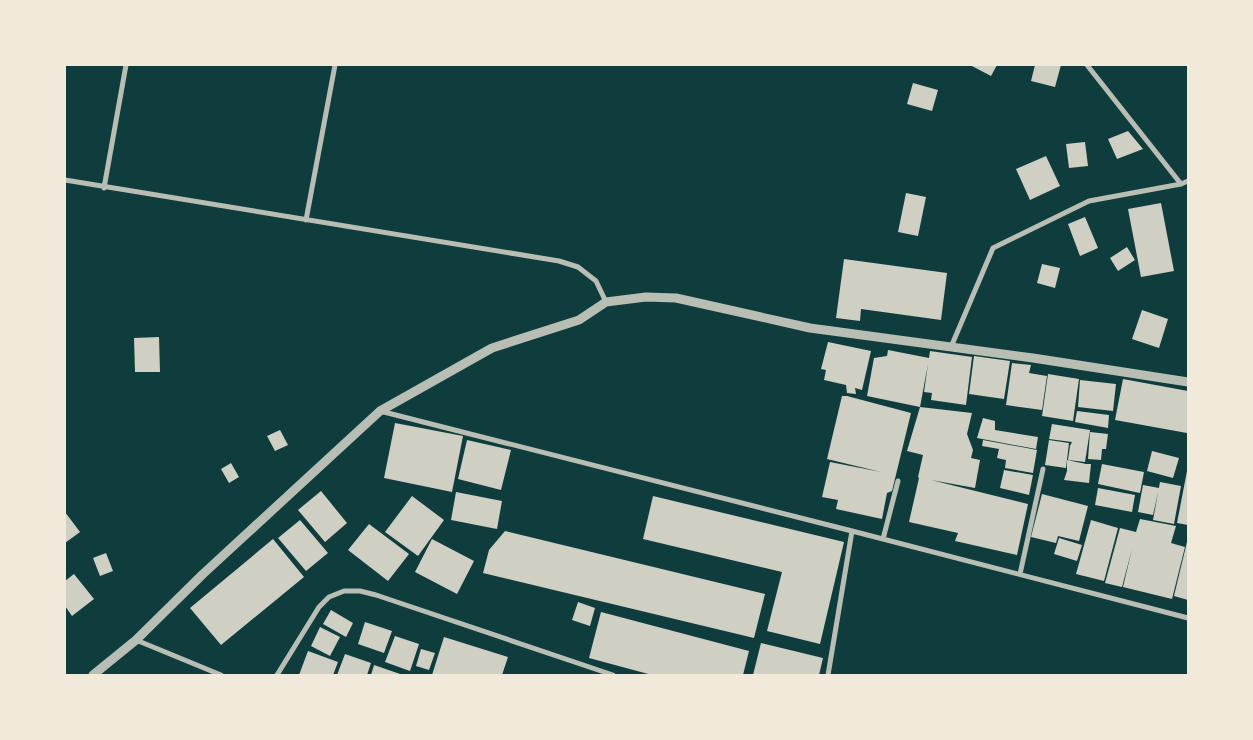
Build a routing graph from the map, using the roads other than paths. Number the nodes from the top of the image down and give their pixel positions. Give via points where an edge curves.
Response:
1 (126, 65) edge
2 (335, 65) edge
3 (1087, 65) edge
4 (65, 180) edge
5 (1188, 181) edge
6 (1181, 184) junction
7 (104, 188) junction
8 (306, 220) junction
9 (606, 302) junction
10 (951, 347) junction
11 (1188, 382) edge
12 (380, 411) junction
13 (1043, 470) dead end
14 (898, 480) dead end
15 (852, 530) junction
16 (883, 539) junction
17 (1020, 574) junction
18 (1188, 618) edge
19 (136, 640) junction
20 (93, 675) edge
21 (221, 675) edge
22 (277, 675) edge
23 (613, 675) edge
24 (828, 675) edge

1 - 7 street
2 - 8 street
3 - 6 street
4 - 7 street
5 - 6 street
6 - 10 street via 1089,201 993,248
7 - 8 street
8 - 9 street via 559,261 578,268 596,281
9 - 10 street via 646,297 676,298 810,328
9 - 12 street via 579,320 492,348
10 - 11 street
12 - 15 street
12 - 19 street
13 - 17 street
14 - 16 street
15 - 16 street
15 - 24 street
16 - 17 street
17 - 18 street
19 - 20 street
19 - 21 street
22 - 23 street via 319,607 344,591 376,595

